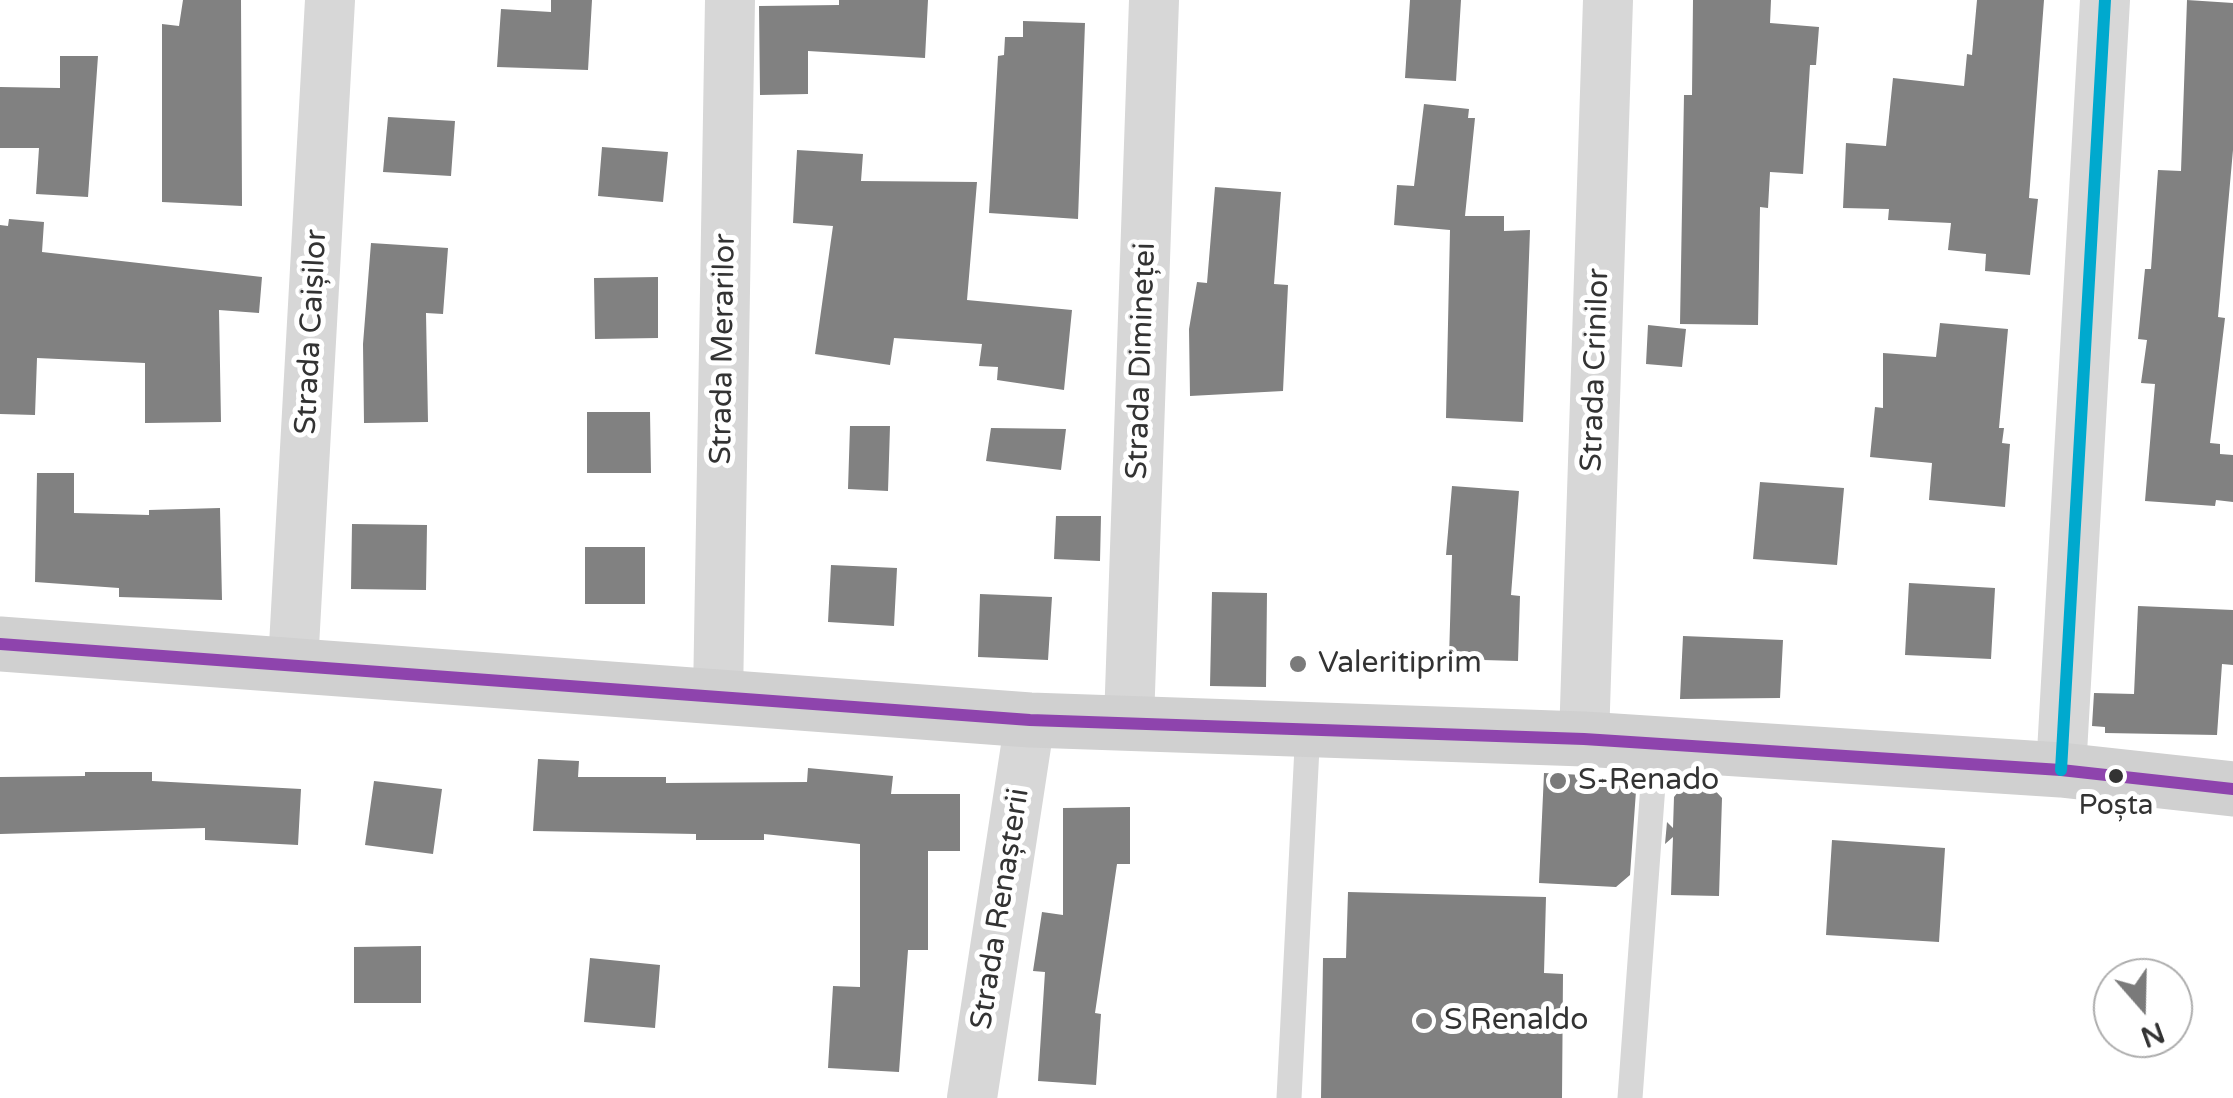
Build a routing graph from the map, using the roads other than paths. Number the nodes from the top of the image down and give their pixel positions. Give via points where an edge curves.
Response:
1 (330, 0) edge
2 (730, 0) edge
3 (1154, 0) edge
4 (1608, 0) edge
5 (2105, 0) edge
6 (0, 644) edge
7 (293, 664) junction
8 (718, 697) junction
9 (1030, 720) junction
10 (1129, 721) junction
11 (1308, 728) junction
12 (1584, 739) junction
13 (1656, 744) junction
14 (2061, 770) junction
15 (2233, 788) edge
16 (972, 1098) edge
17 (1289, 1098) edge
18 (1630, 1098) edge

1 - 7 street, Strada Caișilor
2 - 8 street, Strada Merarilor
3 - 10 street, Strada Dimineței
4 - 12 street, Strada Crinilor
5 - 14 street
6 - 7 street
7 - 8 street
8 - 9 street
9 - 10 street
9 - 16 street, Strada Renașterii
10 - 11 street
11 - 12 street
11 - 17 lane
12 - 13 street
13 - 14 street
13 - 18 lane
14 - 15 street

